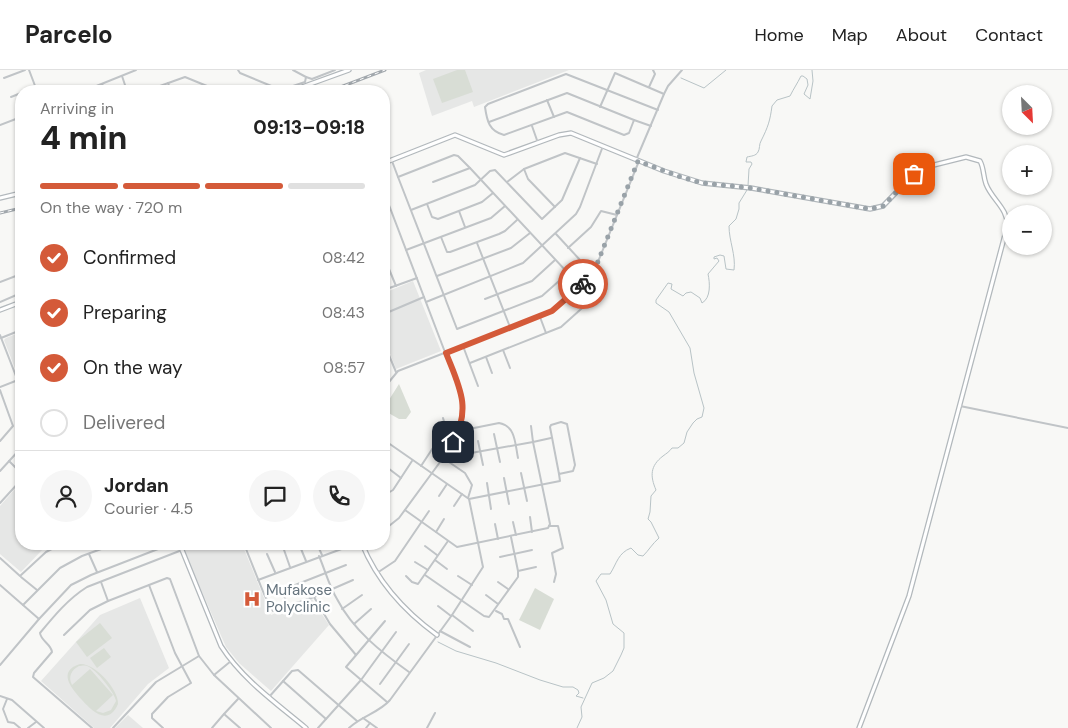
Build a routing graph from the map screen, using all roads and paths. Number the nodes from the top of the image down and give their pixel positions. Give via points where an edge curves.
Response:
1 (25, 70) edge
2 (29, 70) edge
3 (136, 70) edge
4 (238, 70) edge
5 (292, 70) edge
6 (335, 70) edge
7 (349, 70) edge
8 (653, 70) edge
9 (681, 71) edge
10 (615, 72) edge
11 (122, 76) junction
12 (306, 77) junction
13 (4, 78) dead end
14 (168, 83) joint
15 (102, 84) edge
16 (35, 85) edge
17 (125, 85) edge
18 (163, 85) edge
19 (205, 85) edge
20 (269, 85) edge
21 (296, 85) edge
22 (308, 85) edge
23 (649, 87) junction
24 (607, 89) junction
25 (664, 94) junction
26 (15, 95) edge
27 (11, 97) dead end
28 (547, 100) junction
29 (600, 107) junction
30 (658, 110) junction
31 (554, 117) junction
32 (15, 119) edge
33 (634, 120) junction
34 (489, 122) junction
35 (0, 124) edge
36 (532, 126) junction
37 (651, 126) junction
38 (538, 143) junction
39 (603, 146) junction
40 (580, 158) junction
41 (392, 160) joint
42 (637, 160) junction
43 (597, 164) junction
44 (470, 168) junction
45 (524, 169) junction
46 (398, 177) junction
47 (481, 180) junction
48 (433, 182) dead end
49 (507, 182) junction
50 (493, 193) junction
51 (15, 194) edge
52 (0, 198) edge
53 (427, 204) junction
54 (505, 206) junction
55 (555, 207) junction
56 (390, 208) edge
57 (411, 210) junction
58 (459, 211) junction
59 (616, 216) junction
60 (518, 219) junction
61 (465, 227) junction
62 (530, 232) junction
63 (556, 234) junction
64 (441, 237) junction
65 (423, 243) junction
66 (477, 243) junction
67 (542, 246) junction
68 (568, 248) junction
69 (406, 250) junction
70 (484, 259) junction
71 (555, 260) junction
72 (390, 271) edge
73 (568, 273) junction
74 (593, 274) junction
75 (15, 276) edge
76 (437, 276) junction
77 (490, 276) junction
78 (417, 278) junction
79 (0, 282) edge
80 (396, 286) junction
81 (580, 286) junction
82 (390, 288) edge
83 (443, 294) junction
84 (497, 294) junction
85 (15, 296) edge
86 (424, 297) junction
87 (485, 299) dead end
88 (0, 302) edge
89 (426, 302) junction
90 (15, 304) edge
91 (0, 310) edge
92 (390, 311) edge
93 (504, 311) junction
94 (539, 316) junction
95 (510, 327) junction
96 (15, 332) edge
97 (546, 333) junction
98 (1, 336) edge
99 (463, 346) junction
100 (503, 350) junction
101 (446, 353) junction
102 (486, 356) junction
103 (390, 358) edge
104 (470, 363) junction
105 (510, 368) dead end
106 (15, 372) edge
107 (396, 372) junction
108 (492, 373) dead end
109 (390, 380) edge
110 (15, 381) edge
111 (478, 386) dead end
112 (0, 388) edge
113 (959, 406) junction
114 (443, 418) dead end
115 (531, 426) dead end
116 (1068, 428) edge
117 (460, 431) junction
118 (494, 434) dead end
119 (551, 438) junction
120 (0, 441) edge
121 (453, 442) junction
122 (478, 442) dead end
123 (533, 442) junction
124 (390, 444) edge
125 (515, 445) junction
126 (497, 449) junction
127 (480, 452) junction
128 (15, 454) edge
129 (442, 458) junction
130 (518, 458) dead end
131 (9, 461) junction
132 (412, 461) junction
133 (500, 462) dead end
134 (483, 465) dead end
135 (420, 466) junction
136 (15, 467) edge
137 (390, 470) edge
138 (0, 471) edge
139 (431, 473) junction
140 (521, 473) dead end
141 (559, 474) junction
142 (401, 478) junction
143 (504, 478) dead end
144 (487, 483) dead end
145 (447, 484) junction
146 (542, 484) junction
147 (15, 487) edge
148 (524, 488) junction
149 (390, 492) edge
150 (507, 492) junction
151 (462, 494) junction
152 (489, 495) junction
153 (439, 496) dead end
154 (469, 499) junction
155 (527, 501) dead end
156 (0, 503) edge
157 (509, 504) dead end
158 (454, 506) dead end
159 (491, 509) dead end
160 (405, 510) junction
161 (429, 511) dead end
162 (530, 517) dead end
163 (444, 519) dead end
164 (422, 522) junction
165 (513, 522) dead end
166 (495, 524) dead end
167 (390, 526) edge
168 (550, 526) junction
169 (436, 532) junction
170 (532, 532) junction
171 (516, 535) junction
172 (510, 536) junction
173 (498, 539) junction
174 (448, 541) junction
175 (479, 542) junction
176 (425, 546) dead end
177 (50, 550) edge
178 (99, 550) edge
179 (155, 550) edge
180 (182, 550) joint
181 (246, 550) edge
182 (284, 550) edge
183 (301, 550) edge
184 (318, 550) edge
185 (338, 550) edge
186 (365, 550) edge
187 (532, 550) dead end
188 (89, 554) junction
189 (267, 554) dead end
190 (514, 554) junction
191 (320, 556) junction
192 (438, 556) junction
193 (500, 557) dead end
194 (0, 558) edge
195 (435, 560) junction
196 (306, 561) junction
197 (415, 562) dead end
198 (346, 565) dead end
199 (290, 567) junction
200 (536, 567) dead end
201 (447, 569) dead end
202 (428, 570) junction
203 (518, 571) junction
204 (97, 572) junction
205 (275, 573) junction
206 (326, 573) junction
207 (377, 573) junction
208 (424, 575) junction
209 (20, 576) junction
210 (406, 576) dead end
211 (458, 576) dead end
212 (258, 580) junction
213 (353, 580) dead end
214 (101, 581) junction
215 (498, 582) dead end
216 (554, 582) dead end
217 (0, 585) edge
218 (149, 585) junction
219 (472, 585) junction
220 (37, 590) junction
221 (332, 590) junction
222 (509, 590) junction
223 (362, 595) dead end
224 (486, 595) dead end
225 (314, 597) junction
226 (108, 601) junction
227 (461, 601) junction
228 (23, 605) junction
229 (498, 605) junction
230 (288, 606) junction
231 (438, 606) dead end
232 (342, 609) junction
233 (371, 609) dead end
234 (495, 610) junction
235 (451, 616) junction
236 (39, 619) junction
237 (385, 621) dead end
238 (354, 625) junction
239 (473, 631) dead end
240 (396, 632) dead end
241 (439, 633) junction
242 (64, 635) dead end
243 (368, 640) junction
244 (409, 644) dead end
245 (470, 647) dead end
246 (520, 647) dead end
247 (382, 652) junction
248 (356, 655) junction
249 (199, 656) junction
250 (231, 661) junction
251 (395, 662) junction
252 (0, 664) edge
253 (182, 666) junction
254 (410, 673) junction
255 (214, 675) junction
256 (361, 680) junction
257 (283, 681) junction
258 (380, 684) dead end
259 (0, 696) edge
260 (270, 697) junction
261 (8, 699) junction
262 (238, 699) junction
263 (388, 703) junction
264 (338, 706) junction
265 (435, 712) dead end
266 (224, 714) junction
267 (363, 718) junction
268 (326, 719) junction
269 (358, 721) junction
270 (38, 723) junction
271 (370, 723) junction
272 (20, 728) edge
273 (28, 728) edge
274 (39, 728) edge
275 (44, 728) edge
276 (92, 728) edge
277 (114, 728) edge
278 (163, 728) edge
279 (212, 728) edge
280 (240, 728) edge
281 (271, 728) edge
282 (306, 728) edge
283 (318, 728) edge
284 (349, 728) edge
285 (366, 728) edge
286 (377, 728) edge
287 (426, 728) edge
288 (859, 728) edge

1 - 13 street
2 - 16 street
3 - 11 street
4 - 20 street
5 - 12 street
6 - 12 street via 312,79
7 - 22 street
8 - 23 street
9 - 25 street
10 - 23 street
10 - 24 street
11 - 15 street
11 - 17 street
12 - 21 street via 305,82
14 - 18 street
14 - 19 street via 185,77
23 - 25 street
24 - 29 street
24 - 30 street
24 - 34 street via 564,75 488,104 485,108
25 - 30 street
26 - 27 street
28 - 29 street via 567,93
28 - 31 street
28 - 34 street
29 - 33 street
30 - 37 street
31 - 33 street via 567,112 624,135 629,133
31 - 36 street
32 - 35 street
33 - 37 street
34 - 36 street via 493,131 504,135
36 - 38 street
37 - 42 street
38 - 39 street via 566,133
38 - 41 street via 504,155 455,135
39 - 42 street
39 - 43 street
40 - 43 street
40 - 45 street via 565,153
40 - 55 street via 564,197
41 - 46 street
42 - 59 street
42 - 113 street via 702,183 875,209 887,203 922,168 966,157 980,160 987,187 1006,214 1008,223
43 - 63 street via 580,207
44 - 46 street via 454,155
44 - 47 street
44 - 48 street
45 - 49 street
45 - 55 street via 528,179
46 - 57 street
47 - 49 street via 494,170
47 - 50 street
47 - 53 street via 475,186
49 - 55 street via 542,218
50 - 54 street
50 - 58 street via 482,202
51 - 52 street
53 - 57 street
53 - 58 street via 435,219
54 - 60 street
54 - 61 street via 491,218
56 - 69 street
57 - 65 street
58 - 61 street
59 - 68 street via 601,211 590,228
59 - 74 street
60 - 62 street
60 - 66 street via 503,232
61 - 64 street
62 - 67 street
62 - 70 street via 512,248
63 - 67 street
63 - 68 street
64 - 65 street
64 - 66 street via 448,252
65 - 69 street
65 - 76 street
66 - 70 street
67 - 71 street
67 - 77 street via 523,263
68 - 74 street
69 - 78 street
70 - 76 street
70 - 77 street
71 - 73 street
71 - 84 street via 536,278
72 - 80 street
73 - 81 street
73 - 93 street via 544,295
74 - 81 street
75 - 79 street
76 - 83 street
77 - 83 street
77 - 84 street
78 - 80 street
78 - 86 street
80 - 82 street
81 - 94 street via 555,309
81 - 97 street via 590,301 564,325
83 - 89 street
83 - 93 street via 456,329
84 - 87 street
84 - 93 street
85 - 88 street
86 - 89 street
86 - 92 street
89 - 101 street
90 - 91 street
93 - 95 street
94 - 95 street
94 - 97 street
95 - 99 street
96 - 98 street
97 - 100 street
98 - 106 street
99 - 101 street
99 - 104 street
100 - 102 street
100 - 105 street
101 - 107 street
101 - 117 street via 463,402
102 - 104 street
102 - 108 street
103 - 107 street
104 - 111 street
107 - 109 street
110 - 112 street
112 - 120 street via 12,423
113 - 116 street
113 - 288 street via 906,606
114 - 135 street via 446,428
115 - 123 street
117 - 121 street
117 - 125 street via 502,423 511,429
118 - 126 street
119 - 123 street
119 - 141 street
119 - 141 street via 551,425 567,424 574,469
121 - 127 street via 468,453
121 - 129 street
122 - 127 street
123 - 125 street
123 - 146 street
124 - 132 street
125 - 126 street
125 - 130 street
126 - 127 street
126 - 133 street
127 - 134 street
128 - 131 street
129 - 139 street
129 - 154 street via 467,475 472,485
131 - 136 street
131 - 138 street
132 - 135 street
132 - 142 street
135 - 139 street
137 - 142 street
139 - 145 street
139 - 160 street
140 - 148 street
141 - 146 street via 560,481
142 - 149 street
143 - 150 street
144 - 152 street
145 - 151 street
145 - 153 street
146 - 148 street
146 - 168 street
147 - 156 street
148 - 150 street
148 - 155 street
150 - 152 street
150 - 157 street
151 - 154 street
151 - 158 street
152 - 154 street
152 - 159 street
154 - 175 street
160 - 164 street
160 - 167 street
161 - 164 street
162 - 170 street
163 - 169 street
164 - 169 street
164 - 207 street via 395,561
165 - 171 street
166 - 173 street
168 - 170 street
168 - 216 street via 558,526 563,548 552,553 556,574
169 - 174 street
170 - 171 street
171 - 172 street
172 - 173 street
172 - 190 street
173 - 175 street
174 - 175 street via 457,547
174 - 192 street
175 - 219 street via 483,567
176 - 192 street
177 - 209 street
178 - 188 street
179 - 204 street
180 - 214 street
180 - 250 street via 221,646
181 - 212 street
182 - 199 street
183 - 196 street
184 - 191 street
185 - 191 street
186 - 207 street
187 - 190 street
188 - 204 street
188 - 220 street via 60,568
189 - 205 street
190 - 193 street
190 - 203 street
191 - 196 street
191 - 206 street
192 - 195 street
194 - 209 street
195 - 201 street
195 - 202 street
196 - 199 street
197 - 202 street
198 - 206 street
199 - 205 street
200 - 203 street
202 - 208 street
203 - 222 street via 518,577
204 - 236 street via 72,585
205 - 212 street
206 - 221 street
206 - 230 street via 285,589 283,593
207 - 241 street via 407,611
208 - 210 street via 416,584
208 - 227 street
209 - 220 street
211 - 219 street
212 - 230 street via 272,610
213 - 221 street
214 - 226 street
214 - 276 street via 77,593 40,633 52,652 32,674
215 - 222 street
217 - 228 street
218 - 226 street
218 - 249 street via 170,579
218 - 253 street
219 - 227 street
220 - 228 street
221 - 225 street
221 - 232 street
222 - 229 street
223 - 232 street
224 - 229 street
225 - 230 street
225 - 248 street via 330,624
226 - 242 street via 90,610
227 - 234 street via 487,617
227 - 235 street
228 - 236 street
229 - 234 street
231 - 235 street
232 - 238 street
233 - 238 street
234 - 246 street via 508,619
235 - 239 street
235 - 241 street
236 - 252 street
237 - 243 street
238 - 243 street
240 - 247 street
241 - 245 street
241 - 254 street
243 - 247 street
243 - 248 street
244 - 251 street
247 - 251 street
247 - 256 street
248 - 256 street via 346,668
249 - 253 street
249 - 255 street
250 - 255 street
250 - 260 street
251 - 254 street
251 - 258 street
253 - 277 street via 150,686
253 - 278 street via 192,683 170,696 151,715
254 - 263 street
255 - 262 street
256 - 263 street
256 - 264 street
257 - 260 street
257 - 264 street via 292,671 298,670
257 - 268 street
259 - 261 street
260 - 282 street
261 - 270 street
261 - 272 street via 3,709 6,719
262 - 266 street
262 - 281 street
263 - 267 street
264 - 268 street
264 - 269 street
265 - 287 street
266 - 279 street
266 - 280 street
267 - 269 street
267 - 271 street
268 - 283 street
269 - 284 street
270 - 273 street
270 - 274 street
270 - 275 street
271 - 285 street
271 - 286 street

